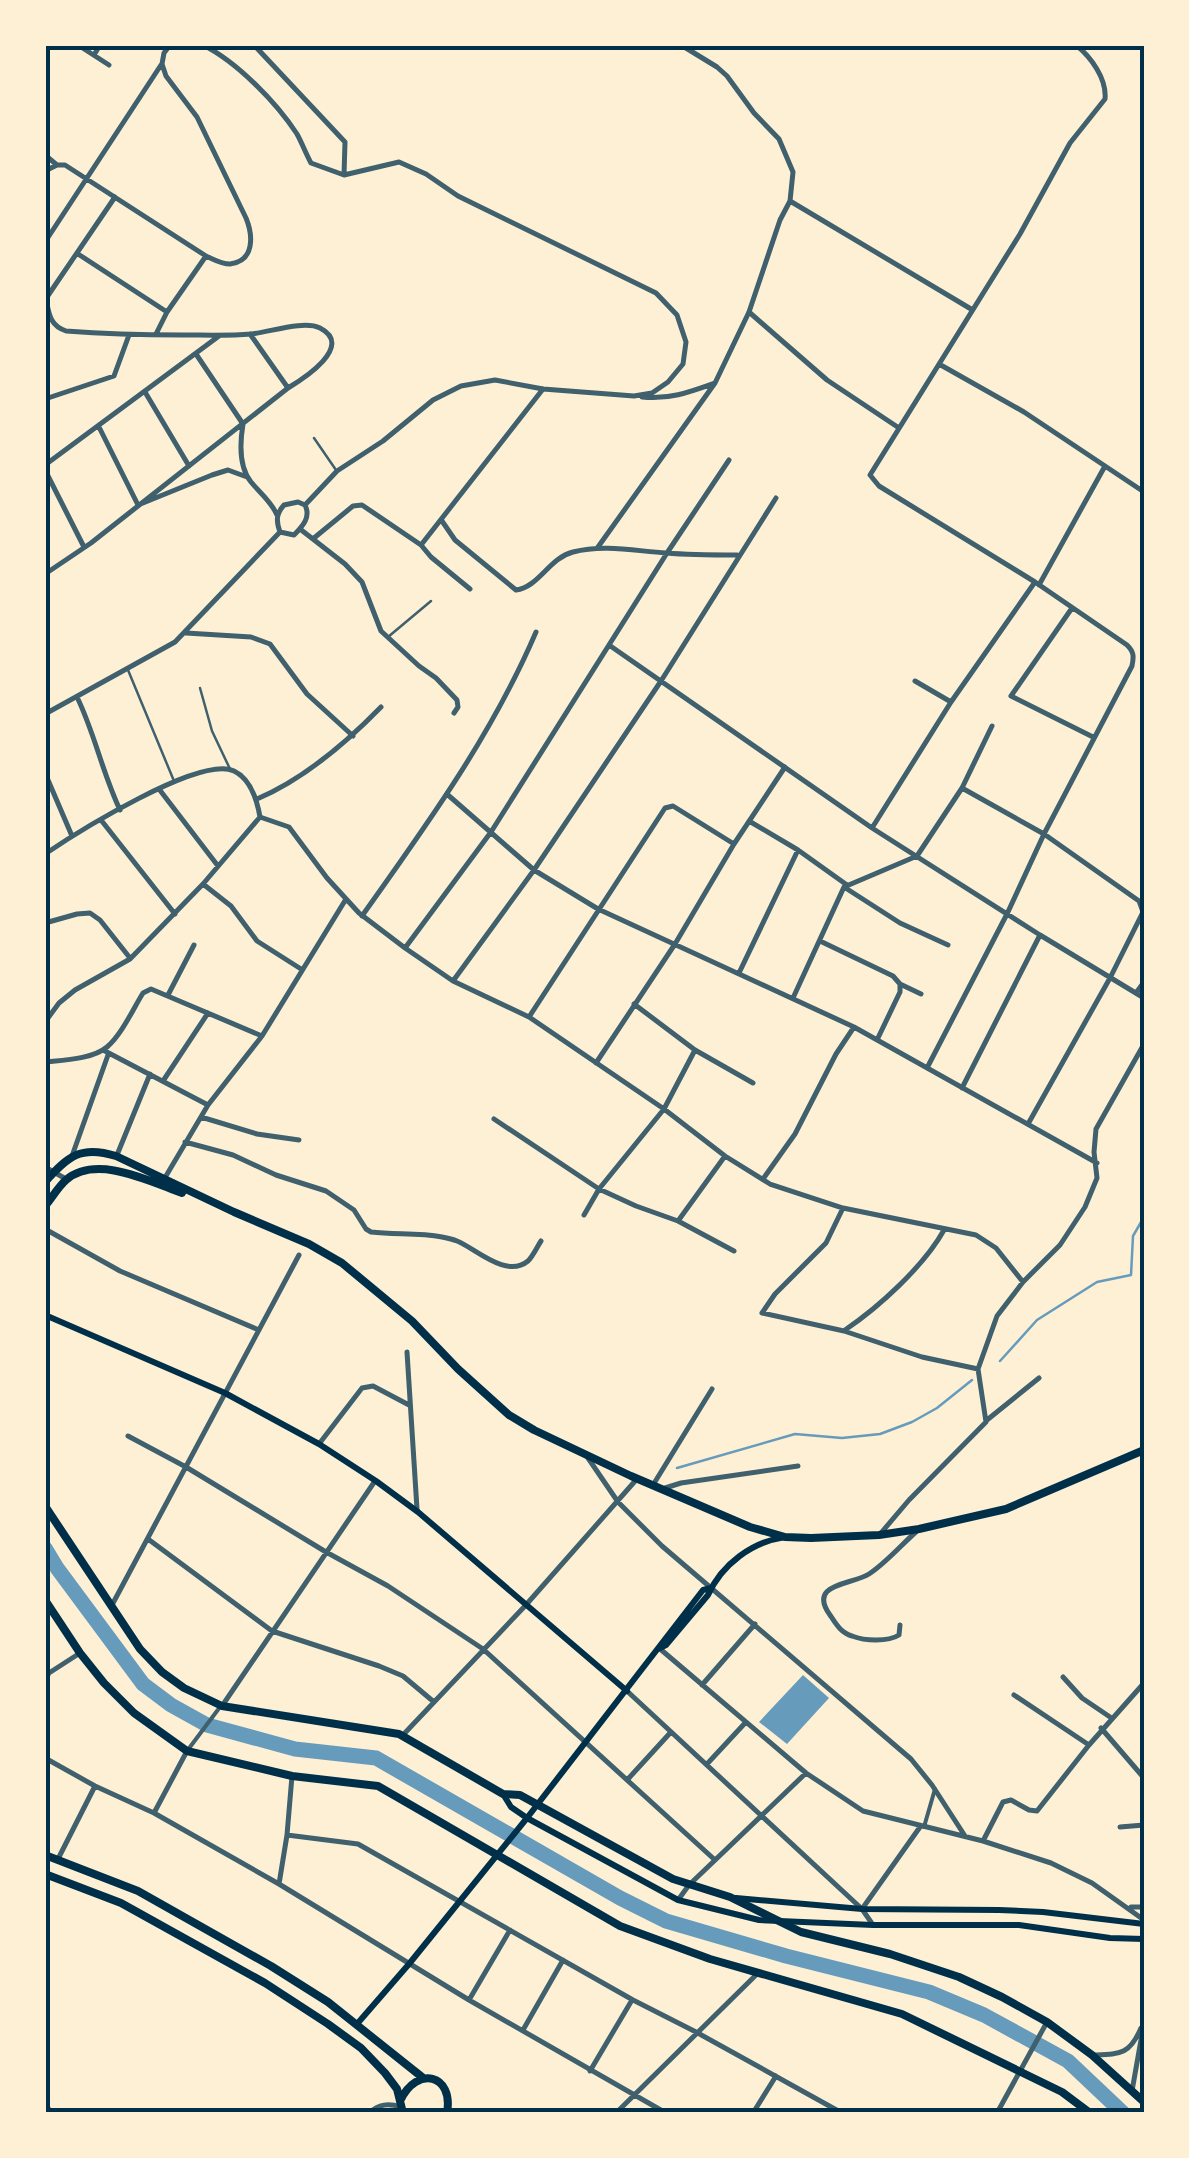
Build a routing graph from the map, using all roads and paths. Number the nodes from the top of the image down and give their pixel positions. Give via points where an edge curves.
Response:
1 (78, 45) edge
2 (100, 45) edge
3 (170, 45) edge
4 (203, 45) edge
5 (254, 45) edge
6 (681, 45) edge
7 (1076, 45) edge
8 (94, 55) junction
9 (162, 64) junction
10 (110, 65) dead end
11 (45, 155) edge
12 (57, 165) junction
13 (45, 171) edge
14 (344, 175) junction
15 (87, 180) junction
16 (115, 197) junction
17 (790, 201) junction
18 (45, 242) edge
19 (78, 254) junction
20 (206, 256) junction
21 (46, 296) edge
22 (47, 308) edge
23 (971, 309) junction
24 (168, 312) junction
25 (749, 312) junction
26 (250, 334) junction
27 (129, 335) junction
28 (155, 335) junction
29 (220, 335) junction
30 (196, 354) junction
31 (939, 364) junction
32 (715, 383) junction
33 (288, 388) junction
34 (543, 389) junction
35 (145, 392) junction
36 (634, 396) junction
37 (45, 398) edge
38 (243, 424) junction
39 (99, 427) junction
40 (899, 428) junction
41 (314, 438) dead end
42 (729, 460) dead end
43 (190, 466) junction
44 (1105, 466) junction
45 (45, 468) edge
46 (337, 472) junction
47 (247, 478) junction
48 (1144, 492) edge
49 (776, 498) dead end
50 (272, 504) junction
51 (305, 504) junction
52 (138, 505) junction
53 (284, 505) junction
54 (277, 515) junction
55 (442, 522) junction
56 (300, 530) junction
57 (280, 532) junction
58 (313, 538) junction
59 (421, 545) junction
60 (84, 547) junction
61 (598, 547) junction
62 (667, 553) junction
63 (738, 555) junction
64 (45, 574) edge
65 (1037, 583) junction
66 (470, 589) dead end
67 (431, 601) dead end
68 (1072, 608) junction
69 (536, 632) dead end
70 (186, 633) junction
71 (387, 638) junction
72 (609, 645) junction
73 (127, 669) junction
74 (661, 681) junction
75 (915, 681) dead end
76 (200, 688) dead end
77 (77, 697) junction
78 (951, 702) junction
79 (381, 707) dead end
80 (454, 713) dead end
81 (45, 714) edge
82 (992, 726) dead end
83 (353, 736) junction
84 (1093, 738) junction
85 (786, 767) junction
86 (230, 769) junction
87 (45, 772) edge
88 (174, 781) junction
89 (159, 788) junction
90 (962, 788) junction
91 (448, 795) junction
92 (257, 799) junction
93 (120, 810) junction
94 (260, 816) junction
95 (101, 820) junction
96 (749, 821) junction
97 (872, 828) junction
98 (492, 832) junction
99 (1044, 834) junction
100 (72, 836) junction
101 (734, 844) junction
102 (798, 850) junction
103 (45, 854) edge
104 (917, 856) junction
105 (218, 866) junction
106 (534, 870) junction
107 (203, 884) junction
108 (845, 886) junction
109 (346, 899) junction
110 (598, 908) junction
111 (1144, 912) edge
112 (175, 914) junction
113 (1007, 914) junction
114 (362, 916) junction
115 (45, 923) edge
116 (1040, 936) junction
117 (820, 941) junction
118 (675, 944) junction
119 (194, 945) dead end
120 (948, 945) dead end
121 (405, 948) junction
122 (130, 958) junction
123 (302, 970) junction
124 (739, 973) junction
125 (1110, 978) junction
126 (453, 981) junction
127 (1144, 982) edge
128 (900, 984) junction
129 (1136, 993) junction
130 (921, 994) dead end
131 (168, 996) junction
132 (792, 998) junction
133 (1144, 998) edge
134 (634, 1004) junction
135 (48, 1013) edge
136 (208, 1013) junction
137 (529, 1017) junction
138 (45, 1022) edge
139 (854, 1027) junction
140 (262, 1036) junction
141 (877, 1040) junction
142 (1144, 1044) edge
143 (695, 1050) junction
144 (106, 1052) junction
145 (45, 1062) edge
146 (596, 1063) junction
147 (927, 1068) junction
148 (150, 1074) junction
149 (163, 1081) junction
150 (754, 1083) dead end
151 (962, 1088) junction
152 (208, 1104) junction
153 (664, 1109) junction
154 (201, 1116) junction
155 (494, 1119) dead end
156 (1028, 1124) junction
157 (299, 1140) dead end
158 (184, 1142) junction
159 (72, 1156) junction
160 (116, 1156) junction
161 (725, 1156) junction
162 (1097, 1163) junction
163 (50, 1170) edge
164 (763, 1179) junction
165 (66, 1180) junction
166 (45, 1182) edge
167 (162, 1182) junction
168 (600, 1189) junction
169 (45, 1206) edge
170 (842, 1208) junction
171 (584, 1215) dead end
172 (678, 1221) junction
173 (45, 1229) edge
174 (944, 1230) junction
175 (541, 1242) dead end
176 (734, 1251) dead end
177 (300, 1254) dead end
178 (1023, 1282) junction
179 (45, 1316) edge
180 (259, 1330) junction
181 (844, 1331) junction
182 (407, 1352) dead end
183 (978, 1369) junction
184 (1039, 1378) dead end
185 (712, 1390) dead end
186 (226, 1393) junction
187 (409, 1405) junction
188 (986, 1422) junction
189 (128, 1436) dead end
190 (319, 1444) junction
191 (1144, 1450) edge
192 (587, 1456) junction
193 (798, 1466) dead end
194 (186, 1468) junction
195 (637, 1479) junction
196 (376, 1481) junction
197 (657, 1487) junction
198 (618, 1502) junction
199 (45, 1506) edge
200 (418, 1512) junction
201 (919, 1529) junction
202 (879, 1535) junction
203 (785, 1537) junction
204 (148, 1538) junction
205 (326, 1552) junction
206 (711, 1588) junction
207 (45, 1600) edge
208 (112, 1606) junction
209 (525, 1606) junction
210 (755, 1624) junction
211 (900, 1625) dead end
212 (272, 1631) junction
213 (659, 1648) junction
214 (484, 1649) junction
215 (80, 1653) junction
216 (1063, 1677) dead end
217 (45, 1680) edge
218 (1144, 1683) edge
219 (702, 1685) junction
220 (627, 1690) junction
221 (1014, 1695) dead end
222 (434, 1702) junction
223 (222, 1706) junction
224 (1111, 1718) junction
225 (746, 1722) junction
226 (1102, 1728) junction
227 (671, 1732) junction
228 (402, 1736) junction
229 (586, 1740) junction
230 (1089, 1745) junction
231 (187, 1751) junction
232 (45, 1758) edge
233 (707, 1764) junction
234 (806, 1773) junction
235 (292, 1776) junction
236 (1144, 1778) edge
237 (628, 1779) junction
238 (95, 1786) junction
239 (935, 1789) junction
240 (503, 1794) junction
241 (537, 1804) junction
242 (154, 1813) junction
243 (762, 1817) junction
244 (527, 1818) junction
245 (1144, 1825) edge
246 (922, 1827) junction
247 (1120, 1827) dead end
248 (288, 1835) junction
249 (965, 1836) junction
250 (983, 1841) junction
251 (45, 1855) edge
252 (496, 1855) junction
253 (57, 1860) junction
254 (715, 1860) junction
255 (45, 1874) edge
256 (280, 1884) junction
257 (688, 1885) junction
258 (730, 1897) junction
259 (678, 1900) junction
260 (459, 1902) junction
261 (1128, 1907) junction
262 (1144, 1907) edge
263 (862, 1909) junction
264 (777, 1921) junction
265 (1144, 1922) edge
266 (874, 1925) junction
267 (510, 1930) junction
268 (1144, 1939) edge
269 (562, 1960) junction
270 (409, 1964) junction
271 (758, 1973) junction
272 (468, 2000) junction
273 (632, 2000) junction
274 (1144, 2022) edge
275 (357, 2024) junction
276 (1045, 2025) junction
277 (523, 2030) junction
278 (696, 2032) junction
279 (1092, 2055) junction
280 (1022, 2067) junction
281 (590, 2070) junction
282 (776, 2076) junction
283 (422, 2077) junction
284 (1132, 2092) junction
285 (634, 2096) junction
286 (1144, 2102) edge
287 (45, 2103) edge
288 (402, 2107) edge
289 (51, 2113) edge
290 (368, 2113) edge
291 (448, 2113) edge
292 (616, 2113) edge
293 (666, 2113) edge
294 (753, 2113) edge
295 (842, 2113) edge
296 (997, 2113) edge
297 (1090, 2113) edge

1 - 8 street
2 - 8 street
3 - 9 street
4 - 14 street via 261,90 311,163
5 - 14 street via 344,142
6 - 17 street via 727,76 780,139 793,172
7 - 23 street via 1094,63 1105,99 1070,143
8 - 10 street
9 - 15 street
9 - 20 street via 204,131 252,231 252,244 234,264
11 - 12 street
12 - 13 street
12 - 15 street
14 - 36 street via 398,162 656,293 676,315 686,342 683,364 668,382
15 - 16 street
15 - 18 street
16 - 19 street
16 - 20 street
17 - 23 street
17 - 25 street
19 - 21 street
19 - 24 street
20 - 24 street
21 - 22 street
22 - 27 street via 57,328 66,331
23 - 31 street
24 - 28 street
25 - 32 street
25 - 40 street via 827,380
26 - 29 street
26 - 33 street
26 - 33 street via 310,325 329,336 326,359
27 - 28 street
27 - 37 street via 114,376
28 - 29 street
29 - 30 street
30 - 35 street
30 - 38 street
31 - 40 street
31 - 44 street
32 - 36 street via 681,396
32 - 61 street
33 - 38 street
34 - 36 street
34 - 46 street via 495,380 461,386
34 - 55 street
35 - 39 street
35 - 43 street
38 - 43 street
38 - 47 street
39 - 45 street
39 - 52 street
40 - 65 street via 870,475 874,481
41 - 46 lane
42 - 62 street
43 - 52 street
44 - 48 street
44 - 65 street
45 - 60 street
46 - 51 street
47 - 50 street
47 - 52 street via 228,470
49 - 63 street
50 - 53 street
50 - 54 street
51 - 53 street
51 - 56 street
52 - 60 street
53 - 54 street
54 - 57 street
55 - 59 street
55 - 61 street via 516,590 565,554
56 - 57 street
56 - 58 street
57 - 70 street
58 - 59 street via 357,504
58 - 71 street via 362,582
59 - 66 street
60 - 64 street
61 - 62 street
62 - 63 street
62 - 72 street
63 - 74 street
65 - 68 street
65 - 78 street
67 - 71 lane
68 - 84 street via 1127,645 1134,657
68 - 84 street via 1011,696
69 - 91 street
70 - 73 street
70 - 83 street via 270,644 308,694
71 - 80 street via 458,700
72 - 74 street
72 - 98 street
73 - 77 street
73 - 88 lane
74 - 85 street
74 - 106 street
75 - 78 street
76 - 86 lane
77 - 81 street
77 - 93 street
78 - 97 street
79 - 83 street
82 - 90 street
83 - 92 street
84 - 99 street
85 - 96 street
85 - 97 street
86 - 88 street
86 - 92 street
87 - 100 street
88 - 89 street
89 - 93 street
89 - 105 street
90 - 99 street
90 - 104 street
91 - 98 street
91 - 114 street
92 - 94 street
93 - 95 street
94 - 105 street
94 - 109 street via 289,827
95 - 100 street
95 - 112 street
96 - 101 street
96 - 102 street
97 - 104 street
98 - 106 street
98 - 121 street
99 - 111 street via 1130,894
99 - 113 street
100 - 103 street
101 - 110 street via 668,806
101 - 118 street
102 - 108 street
102 - 124 street
104 - 108 street
104 - 113 street
105 - 107 street
106 - 110 street
106 - 126 street
107 - 112 street
107 - 123 street via 231,906 258,942
108 - 117 street
108 - 120 street
109 - 114 street
109 - 123 street
110 - 118 street
110 - 137 street
111 - 125 street
112 - 122 street
113 - 116 street
113 - 147 street
114 - 121 street
115 - 122 street via 90,913
116 - 125 street
116 - 151 street
117 - 128 street
117 - 132 street
118 - 124 street
118 - 134 street
119 - 131 street
121 - 126 street
122 - 135 street
123 - 140 street
124 - 132 street
125 - 129 street
125 - 156 street
126 - 137 street
127 - 129 street
128 - 130 street
128 - 141 street
129 - 133 street
131 - 136 street
131 - 144 street via 144,992
132 - 139 street
134 - 143 street
134 - 146 street
135 - 138 street
136 - 140 street
136 - 149 street
137 - 146 street
139 - 141 street
139 - 164 street
140 - 152 street
141 - 147 street
142 - 162 street via 1096,1128
143 - 150 street
143 - 153 street
144 - 145 street
144 - 148 street
144 - 159 street
146 - 153 street
147 - 151 street
148 - 149 street
148 - 160 street
149 - 152 street
151 - 156 street
152 - 154 street
153 - 161 street
153 - 168 street
154 - 157 street
154 - 158 street
155 - 168 street
156 - 162 street
158 - 167 street
158 - 175 street via 326,1192 372,1232 446,1238 510,1265 523,1264
159 - 160 main road via 98,1150
159 - 163 main road
160 - 167 main road
161 - 164 street
161 - 172 street
162 - 178 street via 1098,1178 1084,1207 1060,1245
163 - 165 street
163 - 166 main road
164 - 170 street
165 - 167 main road via 96,1168
165 - 169 main road
167 - 192 main road via 342,1263 510,1415
168 - 171 street
168 - 172 street
170 - 174 street
170 - 181 street via 826,1243 762,1313
172 - 176 street
173 - 180 street via 120,1270
174 - 178 street via 987,1240
174 - 181 street via 926,1257
177 - 180 street
178 - 183 street via 997,1316
179 - 186 main road
180 - 186 street
181 - 183 street
182 - 187 street
183 - 188 street
184 - 188 street
185 - 197 street
186 - 190 main road
186 - 194 street
187 - 190 street via 373,1386 362,1388
187 - 200 street
188 - 202 street
189 - 194 street
190 - 196 main road
191 - 201 main road via 1006,1509
192 - 195 main road
192 - 198 street
193 - 197 street
194 - 204 street
194 - 205 street
195 - 197 main road
195 - 198 street
196 - 200 main road
196 - 205 street
197 - 203 main road
198 - 206 street
198 - 209 street
199 - 208 main road
200 - 209 main road
201 - 202 main road
201 - 211 street via 867,1575 836,1585 824,1599 848,1636 893,1639
202 - 203 main road
203 - 206 main road via 741,1554
204 - 208 street
204 - 212 street
205 - 212 street
205 - 214 street
206 - 210 street
206 - 213 main road
207 - 215 main road
208 - 223 main road via 162,1672
209 - 214 street
209 - 220 main road
210 - 219 street
210 - 239 street via 911,1759
212 - 222 street via 403,1676
212 - 223 street
213 - 219 street
213 - 220 main road
214 - 222 street
214 - 229 street
215 - 217 street
215 - 231 main road via 134,1712
216 - 224 street
218 - 224 street
219 - 225 street
220 - 227 street
220 - 229 main road
221 - 230 street
222 - 228 street
223 - 228 main road
223 - 231 street
224 - 226 street
225 - 233 street
225 - 234 street
226 - 230 street
226 - 236 street
227 - 233 street
227 - 237 street
228 - 240 main road
229 - 237 street
229 - 241 main road
230 - 250 street via 1037,1810 1003,1802
231 - 235 main road
231 - 242 street
232 - 238 street
233 - 243 street
234 - 243 street
234 - 246 street via 863,1811
235 - 248 street
235 - 252 main road via 378,1786
237 - 254 street
238 - 242 street
238 - 253 street
239 - 246 street
239 - 249 street
240 - 241 main road
240 - 244 main road
241 - 244 main road
241 - 257 main road
242 - 256 street
243 - 254 street
243 - 263 street
244 - 252 main road
244 - 259 main road
245 - 247 street
246 - 249 street
246 - 263 street
248 - 256 street
248 - 260 street via 358,1844
249 - 250 street
250 - 261 street via 1051,1864
251 - 253 main road
252 - 260 main road
252 - 271 main road via 620,1926
253 - 275 main road via 138,1891
254 - 257 street
255 - 288 main road via 121,1903 265,1983 361,2048 385,2073
256 - 270 street
257 - 258 main road
257 - 259 street
258 - 263 main road
258 - 264 main road
259 - 264 main road
260 - 267 street
260 - 270 main road
261 - 262 street
261 - 265 street
263 - 265 main road via 998,1910
263 - 266 street
264 - 266 main road
264 - 276 main road via 959,1977
266 - 268 main road via 1019,1924
267 - 269 street
267 - 272 street
269 - 273 street
269 - 277 street
270 - 272 street
270 - 275 main road
271 - 278 street
271 - 280 main road via 902,2014
272 - 277 street
273 - 278 street
273 - 281 street
274 - 279 street via 1133,2045
274 - 284 street
275 - 283 main road
276 - 279 main road
276 - 280 street
277 - 281 street
278 - 282 street
278 - 285 street
279 - 284 main road
280 - 296 street
280 - 297 main road
281 - 285 street
282 - 294 street
282 - 295 street
283 - 288 main road via 407,2088
283 - 291 main road via 446,2089
284 - 286 main road
285 - 292 street
285 - 293 street
287 - 289 street
288 - 290 street via 385,2104

